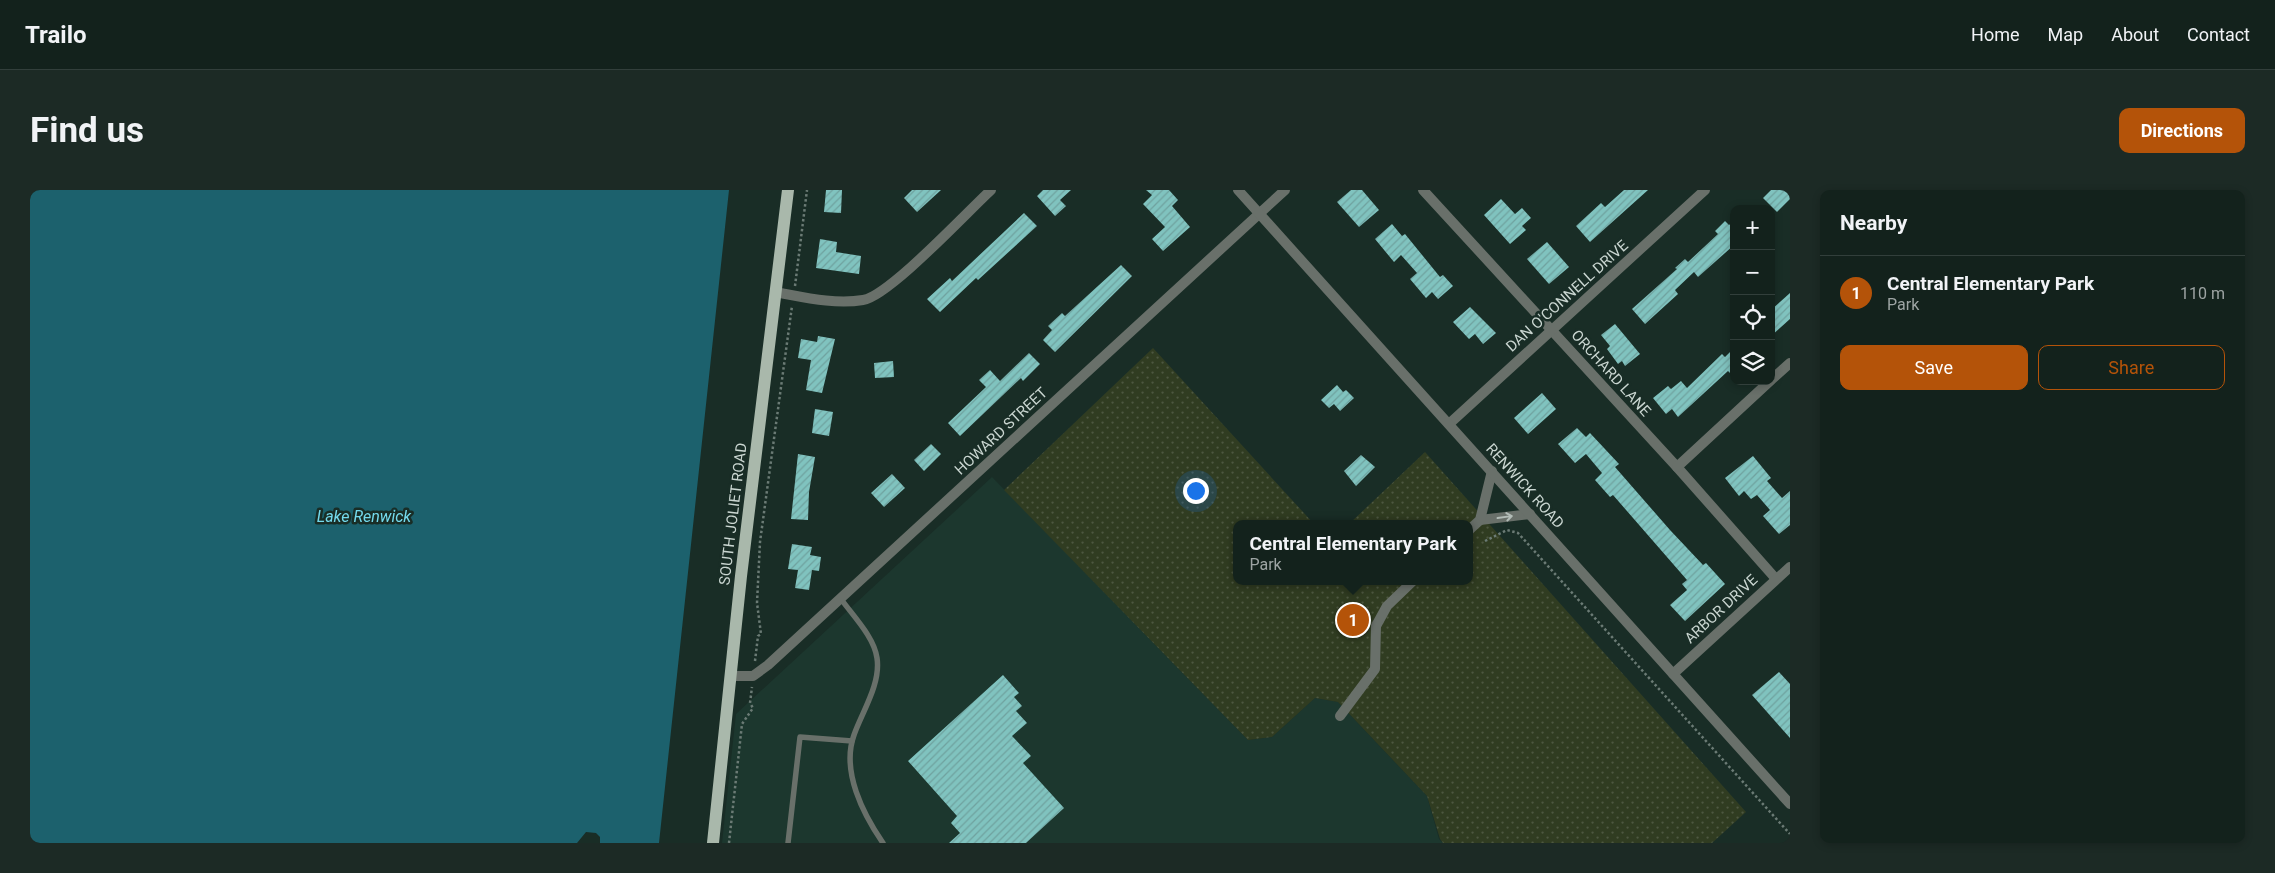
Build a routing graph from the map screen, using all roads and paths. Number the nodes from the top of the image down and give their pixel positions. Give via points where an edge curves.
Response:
1 (788, 190) edge
2 (807, 190) edge
3 (990, 190) edge
4 (1238, 190) edge
5 (1285, 190) edge
6 (1423, 190) edge
7 (1704, 190) edge
8 (1258, 213) junction
9 (795, 281) dead end
10 (775, 292) junction
11 (792, 312) dead end
12 (1552, 330) junction
13 (1790, 363) edge
14 (1775, 377) edge
15 (1767, 385) edge
16 (1449, 424) junction
17 (1677, 467) junction
18 (1492, 471) junction
19 (1530, 514) junction
20 (1480, 520) junction
21 (1473, 526) edge
22 (1485, 541) dead end
23 (1790, 567) edge
24 (1776, 579) junction
25 (1409, 585) edge
26 (841, 599) junction
27 (758, 636) dead end
28 (1673, 674) junction
29 (731, 676) junction
30 (750, 704) dead end
31 (1340, 716) dead end
32 (852, 741) junction
33 (1790, 804) edge
34 (1790, 834) edge
35 (714, 843) edge
36 (729, 843) edge
37 (788, 843) edge
38 (883, 843) edge

1 - 10 main road, SOUTH JOLIET ROAD
2 - 9 path
3 - 10 street via 888,288 866,300 826,300
4 - 8 street, RENWICK ROAD
5 - 8 street, HOWARD STREET
6 - 12 street, ORCHARD LANE
7 - 12 street, DAN O'CONNELL DRIVE
8 - 16 street, RENWICK ROAD
8 - 26 street, HOWARD STREET
10 - 29 main road, SOUTH JOLIET ROAD
11 - 27 path via 760,542
12 - 16 street, DAN O'CONNELL DRIVE
12 - 17 street, ORCHARD LANE
13 - 14 street
15 - 17 street
16 - 18 street, RENWICK ROAD
17 - 24 street, ORCHARD LANE
18 - 19 street, RENWICK ROAD
18 - 20 street
20 -> 19 street
19 - 28 street, RENWICK ROAD
20 - 21 street
22 - 34 path via 1507,530 1518,533
23 - 24 street, ARBOR DRIVE
24 - 28 street, ARBOR DRIVE
25 - 31 street via 1387,606 1376,626 1374,669
26 - 29 street, HOWARD STREET via 753,676
26 - 32 lane via 872,642 877,659 867,705
28 - 33 street, RENWICK ROAD
29 - 35 main road, SOUTH JOLIET ROAD
30 - 36 path via 752,708 742,724
32 - 37 lane via 800,737
32 - 38 lane via 854,780 861,805

